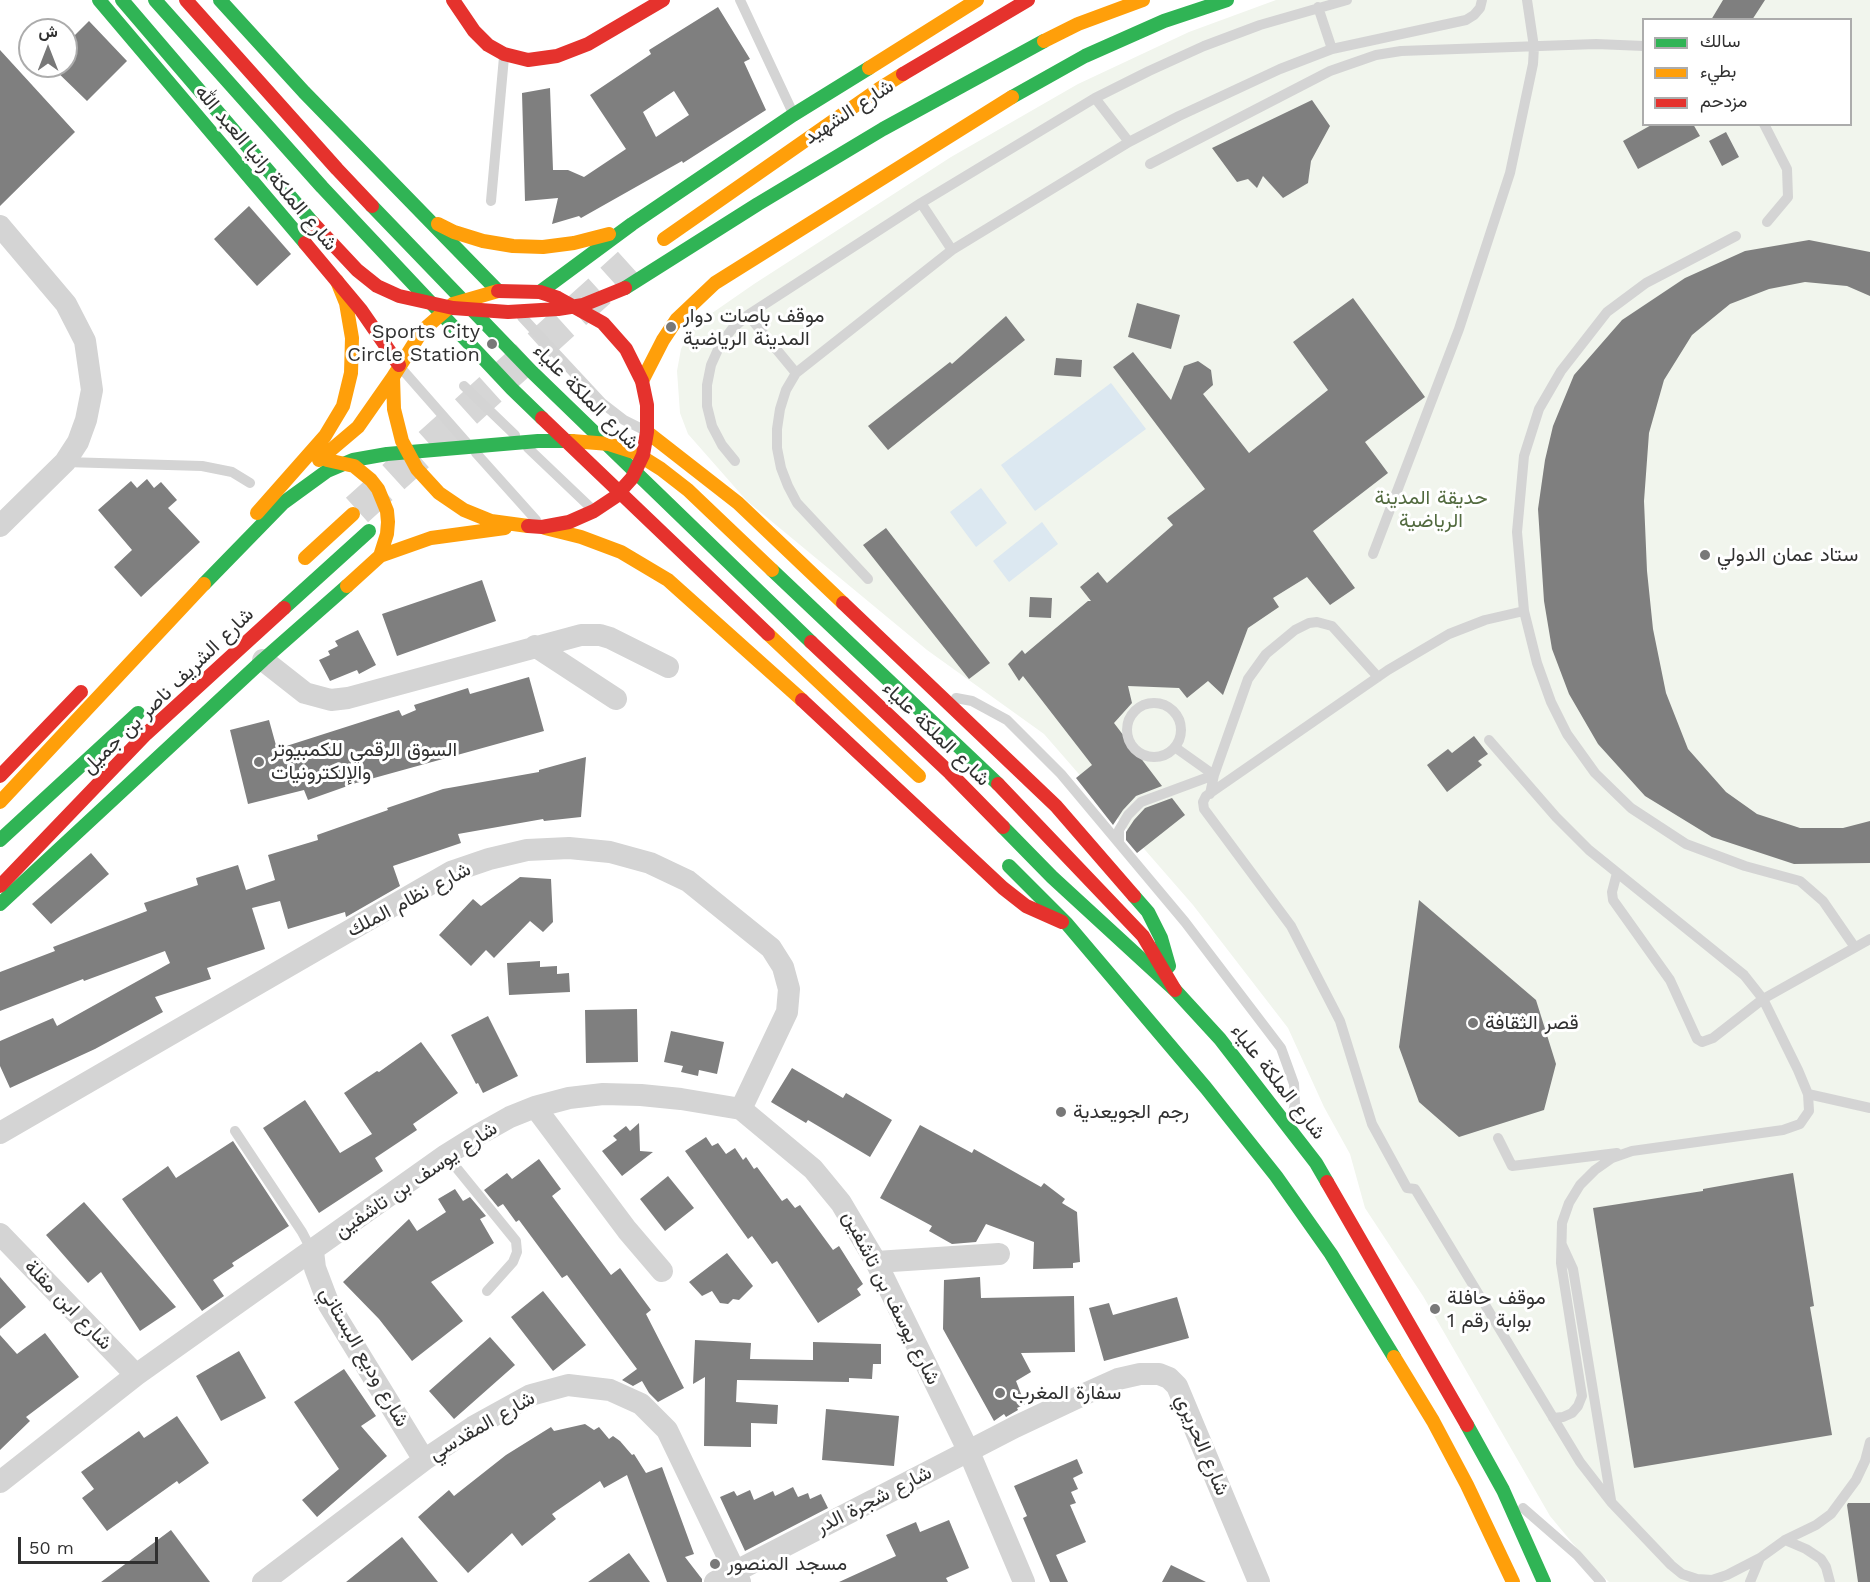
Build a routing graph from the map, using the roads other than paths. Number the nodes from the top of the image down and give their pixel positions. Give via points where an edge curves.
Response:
1 (99, 0) edge
2 (122, 0) edge
3 (155, 0) edge
4 (186, 0) edge
5 (220, 0) edge
6 (453, 0) edge
7 (663, 0) edge
8 (740, 0) edge
9 (1028, 0) edge
10 (1143, 0) edge
11 (1227, 0) edge
12 (1347, 0) edge
13 (1482, 0) edge
14 (1527, 0) edge
15 (970, 2) edge
16 (1318, 7) junction
17 (1534, 47) junction
18 (1642, 47) edge
19 (1332, 50) junction
20 (504, 54) junction
21 (1095, 98) junction
22 (794, 115) junction
23 (864, 124) dead end
24 (1765, 126) edge
25 (1130, 142) junction
26 (1150, 164) dead end
27 (491, 201) dead end
28 (921, 203) junction
29 (426, 219) junction
30 (1767, 222) dead end
31 (632, 224) junction
32 (0, 226) edge
33 (1736, 236) dead end
34 (657, 244) dead end
35 (952, 250) junction
36 (639, 275) tunnel mouth
37 (337, 281) junction
38 (498, 291) junction
39 (540, 292) junction
40 (453, 304) junction
41 (748, 315) junction
42 (663, 340) junction
43 (396, 371) junction
44 (796, 373) junction
45 (661, 376) dead end
46 (642, 381) junction
47 (464, 386) dead end
48 (664, 429) dead end
49 (647, 432) junction
50 (666, 446) junction
51 (735, 461) dead end
52 (65, 462) junction
53 (316, 462) junction
54 (250, 483) dead end
55 (738, 503) junction
56 (594, 512) junction
57 (256, 513) junction
58 (352, 514) tunnel mouth
59 (0, 526) edge
60 (520, 526) junction
61 (542, 527) junction
62 (369, 531) dead end
63 (1373, 554) dead end
64 (380, 556) junction
65 (292, 570) dead end
66 (868, 579) dead end
67 (668, 580) junction
68 (1524, 611) junction
69 (141, 632) dead end
70 (535, 646) junction
71 (263, 660) junction
72 (668, 667) dead end
73 (1378, 677) junction
74 (91, 682) dead end
75 (939, 694) junction
76 (616, 699) dead end
77 (146, 705) dead end
78 (1489, 740) dead end
79 (1176, 748) junction
80 (1214, 775) junction
81 (0, 776) edge
82 (928, 784) dead end
83 (1209, 794) junction
84 (0, 802) edge
85 (0, 840) edge
86 (1119, 843) junction
87 (1002, 858) dead end
88 (1617, 873) junction
89 (0, 886) edge
90 (0, 904) edge
91 (1067, 924) junction
92 (1870, 939) edge
93 (1854, 946) junction
94 (1174, 990) junction
95 (1762, 999) junction
96 (1808, 1094) junction
97 (535, 1107) junction
98 (1870, 1108) edge
99 (741, 1109) junction
100 (1290, 1128) junction
101 (235, 1131) dead end
102 (0, 1133) edge
103 (1498, 1138) dead end
104 (1632, 1151) junction
105 (446, 1155) junction
106 (0, 1234) edge
107 (1561, 1245) junction
108 (313, 1251) junction
109 (999, 1254) dead end
110 (876, 1262) junction
111 (662, 1271) dead end
112 (488, 1291) dead end
113 (136, 1375) junction
114 (1553, 1418) junction
115 (1870, 1442) edge
116 (969, 1452) junction
117 (424, 1460) junction
118 (0, 1482) edge
119 (1503, 1490) junction
120 (1611, 1502) junction
121 (1785, 1540) junction
122 (1760, 1558) junction
123 (730, 1578) edge
124 (263, 1582) edge
125 (1024, 1582) edge
126 (1259, 1582) edge
127 (1513, 1582) edge
128 (1544, 1582) edge
129 (1601, 1582) edge
130 (1750, 1582) edge
131 (1830, 1582) edge

1 - 37 main road, شارع الملكة رانيا العبد الله
2 - 10 main road via 322,233 364,276 399,296 426,303 508,312 575,306 620,291 873,134 1078,24
3 - 82 main road via 322,188 512,389
4 - 94 main road, شارع الملكة علياء via 338,170 531,371 950,773 1052,877
5 - 29 main road
6 - 20 main road via 474,31
7 - 20 main road via 588,44 557,56 528,60
8 - 22 lane
9 - 34 main road, شارع الشهيد via 879,89
11 - 42 main road via 1164,21 1029,86 715,283 677,319
12 - 16 lane
13 - 19 lane via 1480,8 1466,20
14 - 17 lane
15 - 22 main road
16 - 19 lane
16 - 21 lane via 1204,46
17 - 18 lane
17 - 26 lane via 1401,51 1353,62
17 - 63 lane via 1510,174 1459,329
19 - 25 lane via 1229,91
20 - 27 lane
21 - 25 lane
21 - 28 lane
22 - 31 main road
23 - 36 main road, شارع الشهيد
24 - 30 lane via 1787,169 1788,197
25 - 35 lane
28 - 35 lane
28 - 41 lane
29 - 31 main road via 483,241 543,247 603,236
29 - 38 main road
31 - 39 main road
32 - 52 street via 66,304 85,341 92,390 78,442
33 - 68 lane via 1646,283 1608,312 1561,371 1539,409 1524,456 1517,532
35 - 44 lane
37 - 43 main road, شارع الملكة رانيا العبد الله via 367,319
37 - 57 main road via 346,303 352,338 351,373 343,406 325,436
38 - 39 main road
38 - 40 main road
38 - 49 lane via 602,403
39 - 46 main road via 603,323 626,350
40 - 43 main road via 422,331
40 - 56 lane via 610,459 615,471
41 - 44 lane
41 - 51 lane via 720,345 707,385 712,426
42 - 45 main road
42 - 46 main road
43 - 53 main road via 358,428
43 - 60 main road via 394,409 402,441 417,469 439,493 464,510 491,521
43 - 61 lane
44 - 66 lane via 786,390 778,419 781,468 797,503
46 - 49 main road
47 - 56 lane
48 - 50 main road
49 - 50 main road
49 - 56 main road via 643,455 632,478
50 - 55 main road
52 - 54 lane via 202,466 232,472
52 - 59 street
53 - 57 main road
53 - 64 main road via 336,460 354,466 378,489 388,522
55 - 67 main road via 715,510 694,523 675,549
55 - 75 main road
56 - 61 main road
57 - 69 main road
58 - 65 main road
60 - 61 main road
60 - 64 main road via 431,538
61 - 67 main road via 621,552
62 - 89 main road, شارع الشريف ناصر بن جميل via 146,734
64 - 71 main road
67 - 91 main road via 1003,888 1026,906
68 - 73 lane via 1449,634
68 - 93 lane via 1551,702 1595,773 1631,808 1686,844 1800,881 1823,901
70 - 71 street via 331,700 305,693
70 - 72 street via 581,634 600,635
70 - 76 street
71 - 90 main road
73 - 80 lane via 1332,626 1317,622 1302,626 1266,654 1248,679
73 - 83 lane
74 - 81 main road
75 - 86 lane via 972,701 1006,720 1061,774
75 - 94 main road via 1056,806 1148,912 1161,938
77 - 85 main road, شارع الشريف ناصر بن جميل
78 - 88 lane via 1556,817
79 - 79 lane via 1181,723 1171,708 1154,702 1131,715 1129,741 1142,754 1160,757
79 - 80 lane
80 - 83 lane
80 - 86 lane via 1141,802 1119,830
83 - 114 lane via 1203,802 1204,809 1291,926 1340,1021 1372,1124 1407,1188 1415,1189
84 - 94 main road via 261,525 283,503 327,471 353,459 387,454 561,440 609,444 634,452 688,490 1012,797 1143,936
86 - 100 lane via 1281,1048 1294,1084
87 - 91 main road
88 - 95 lane via 1744,975
88 - 95 lane via 1612,892 1615,903 1670,980 1697,1039 1702,1042 1713,1038
91 - 127 main road via 1237,1126 1331,1254 1433,1421
92 - 93 lane
93 - 95 lane
94 - 100 main road, شارع الملكة علياء via 1220,1039
95 - 96 lane
96 - 98 lane
96 - 104 lane via 1809,1111 1800,1124 1783,1130
97 - 99 street, شارع يوسف بن تاشفين via 603,1094 681,1099
97 - 105 street, شارع يوسف بن تاشفين via 510,1117
97 - 111 street
99 - 102 street, شارع نظام الملك via 787,1012 789,989 783,967 771,948 688,881 630,857 568,848 527,850 451,872
99 - 110 street, شارع يوسف بن تاشفين via 813,1169 841,1203
100 - 119 main road, شارع الملكة علياء via 1354,1226
101 - 108 lane
103 - 104 lane via 1512,1166
104 - 107 lane via 1612,1158 1580,1185 1562,1223
105 - 108 street, شارع يوسف بن تاشفين
105 - 112 lane via 516,1241 513,1262
106 - 113 street, شارع ابن مقلة
107 - 114 lane via 1561,1273 1582,1396 1572,1413
107 - 120 lane via 1572,1269
108 - 113 street, شارع يوسف بن تاشفين
108 - 117 street, شارع وديع البستاني via 329,1305
109 - 110 street
110 - 116 street, شارع يوسف بن تاشفين
113 - 118 street, شارع يوسف بن تاشفين
114 - 120 lane
115 - 121 lane via 1856,1480 1831,1514
116 - 123 street, شارع شجرة الدر
116 - 125 street, شارع يوسف بن تاشفين
116 - 126 street, شارع الحريري via 1118,1379 1140,1374 1169,1378 1177,1386
117 - 123 street, شارع المقدسي via 531,1395 568,1385 610,1390 641,1404 667,1430
117 - 124 street, شارع المقدسي
119 - 128 main road, شارع الملكة علياء
119 - 129 lane via 1577,1555
120 - 122 lane via 1683,1574 1712,1580
121 - 122 lane
121 - 131 lane via 1821,1559
122 - 130 lane

